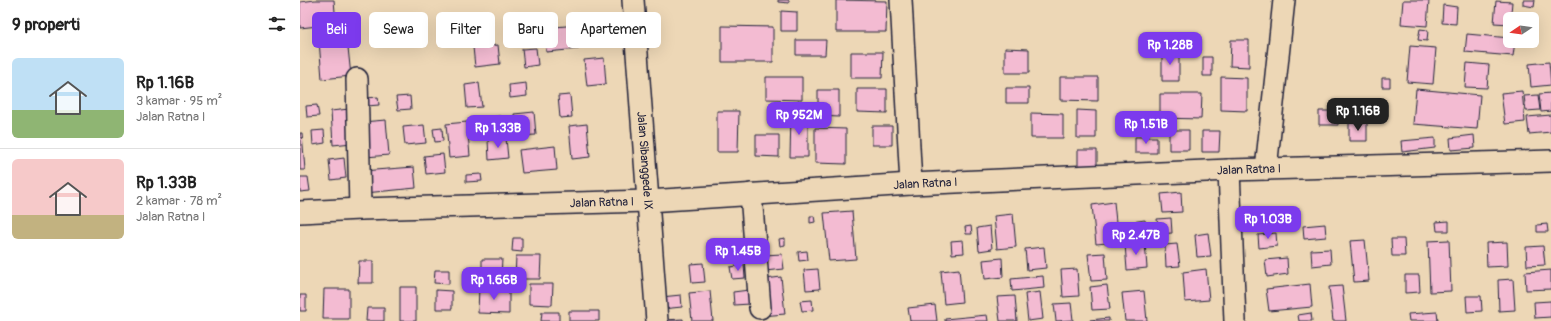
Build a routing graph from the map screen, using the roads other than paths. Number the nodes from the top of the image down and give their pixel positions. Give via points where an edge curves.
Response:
1 (633, 0) edge
2 (901, 0) edge
3 (1284, 0) edge
4 (357, 79) dead end
5 (1551, 161) edge
6 (1266, 169) junction
7 (1229, 170) junction
8 (911, 184) junction
9 (751, 194) junction
10 (648, 201) junction
11 (360, 209) junction
12 (300, 212) edge
13 (760, 308) dead end
14 (658, 321) edge
15 (1235, 321) edge

1 - 10 street, Jalan Sibanggede IX
2 - 8 street
3 - 6 street
4 - 11 street
5 - 6 street, Jalan Ratna I
6 - 7 street, Jalan Ratna I
7 - 8 street, Jalan Ratna I
7 - 15 street
8 - 9 street, Jalan Ratna I
9 - 10 street, Jalan Ratna I
9 - 13 street
10 - 11 street, Jalan Ratna I
10 - 14 street, Jalan Sibanggede IX
11 - 12 street, Jalan Ratna I

